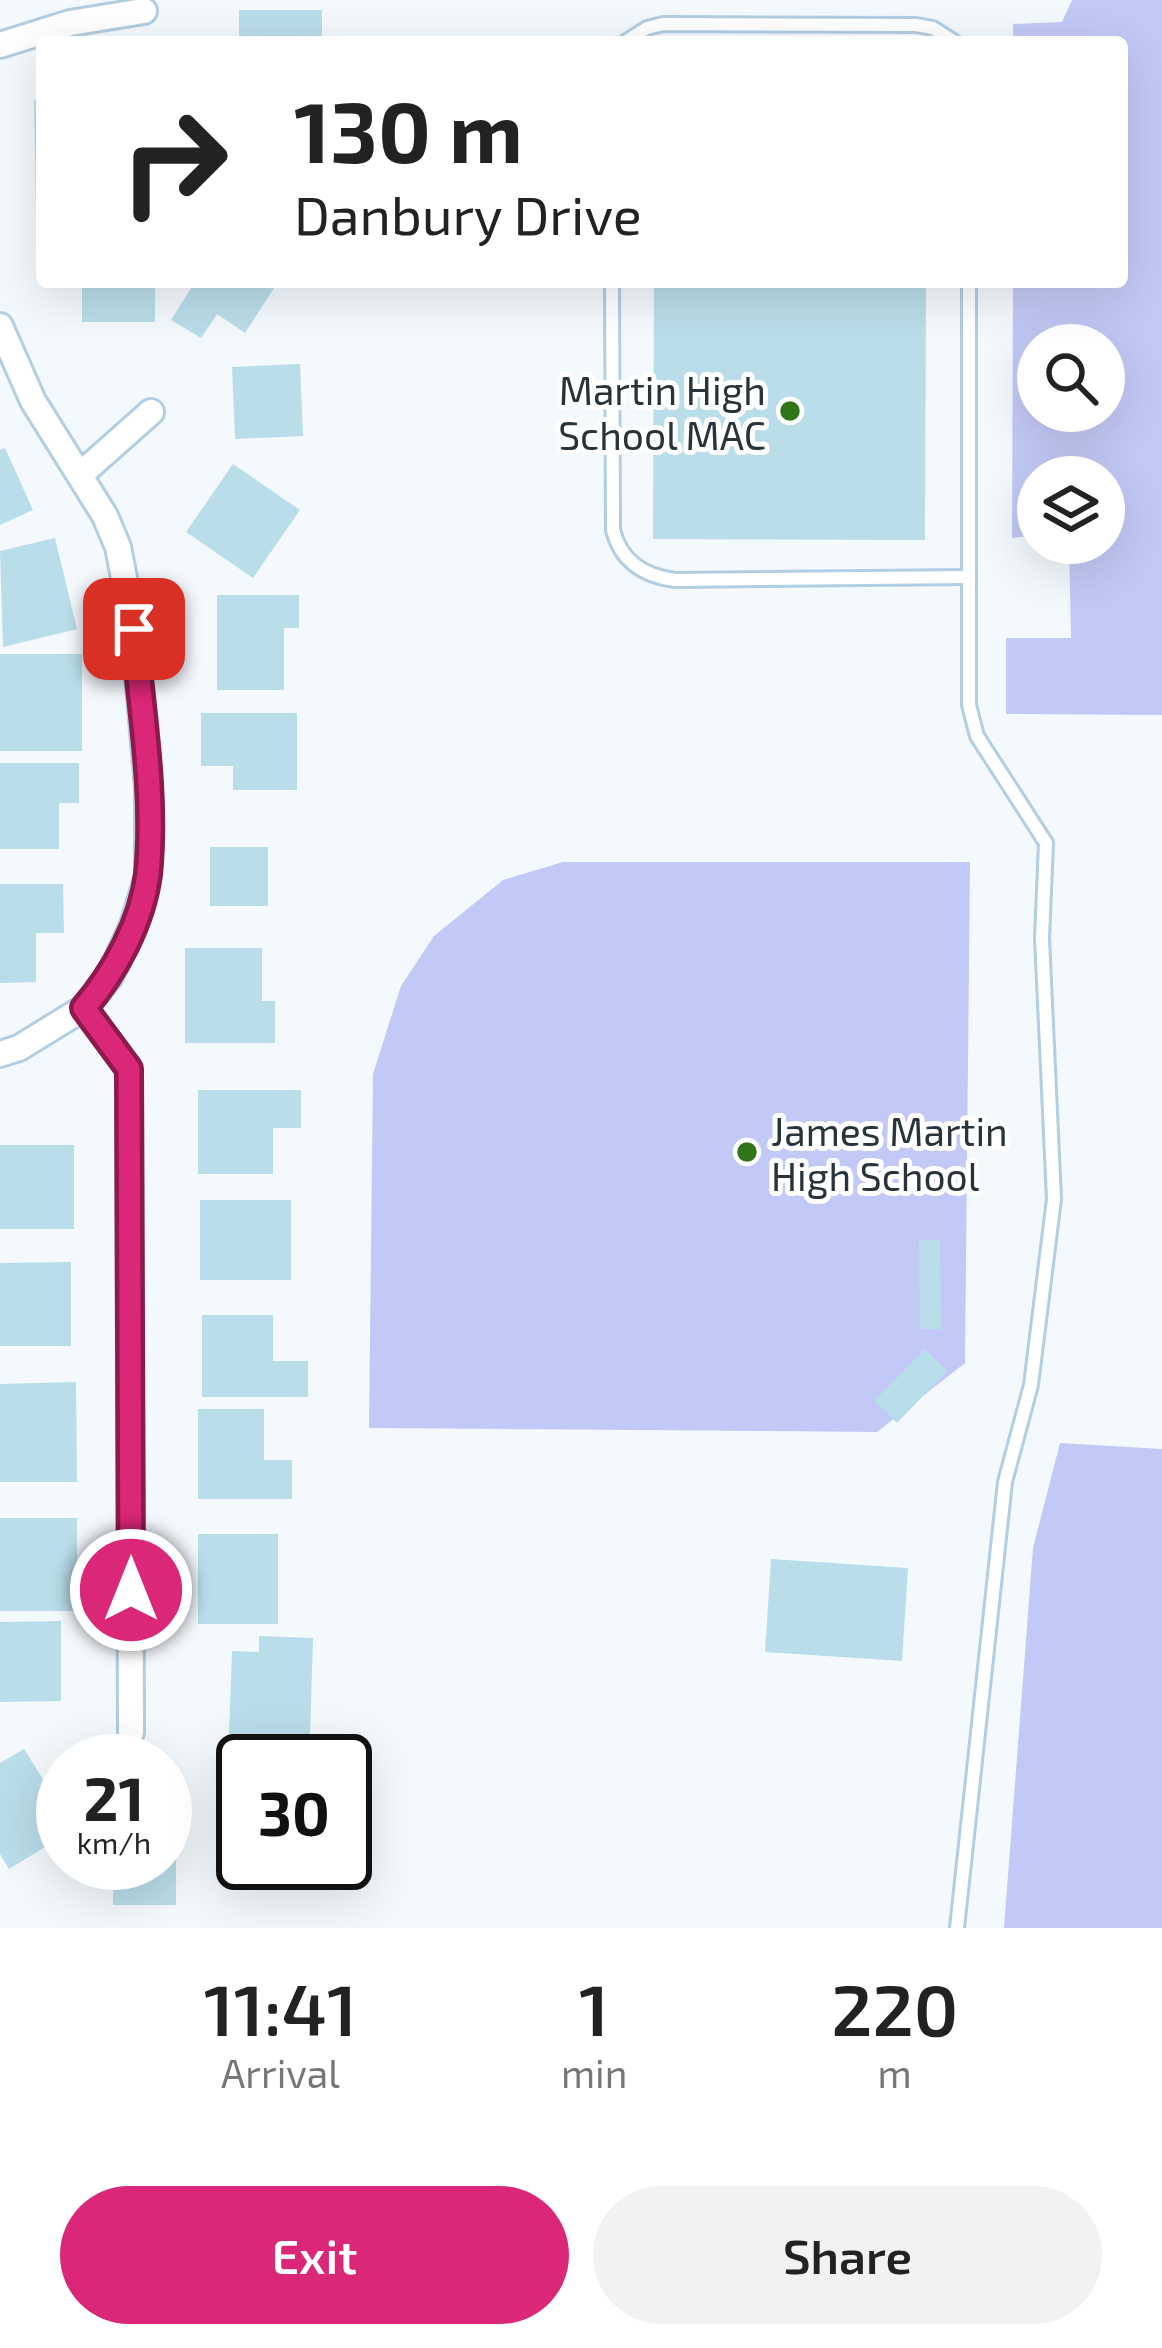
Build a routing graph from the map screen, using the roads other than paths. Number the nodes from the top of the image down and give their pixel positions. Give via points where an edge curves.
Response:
1 (144, 11) dead end
2 (634, 36) edge
3 (946, 36) edge
4 (0, 45) edge
5 (612, 288) edge
6 (969, 288) edge
7 (0, 326) edge
8 (151, 412) dead end
9 (80, 475) junction
10 (969, 577) junction
11 (84, 1008) junction
12 (0, 1054) edge
13 (131, 1732) dead end
14 (957, 1928) edge

1 - 4 street
2 - 3 lane via 686,24 916,25
5 - 10 lane via 613,530 626,559 652,577 675,580
6 - 10 lane
7 - 9 street
8 - 9 street
9 - 11 street via 118,547 148,788 148,876 109,978
10 - 14 lane via 969,705 977,736 1046,843 1042,938 1054,1199 1031,1385 1004,1482
11 - 12 street
11 - 13 street via 129,1069

